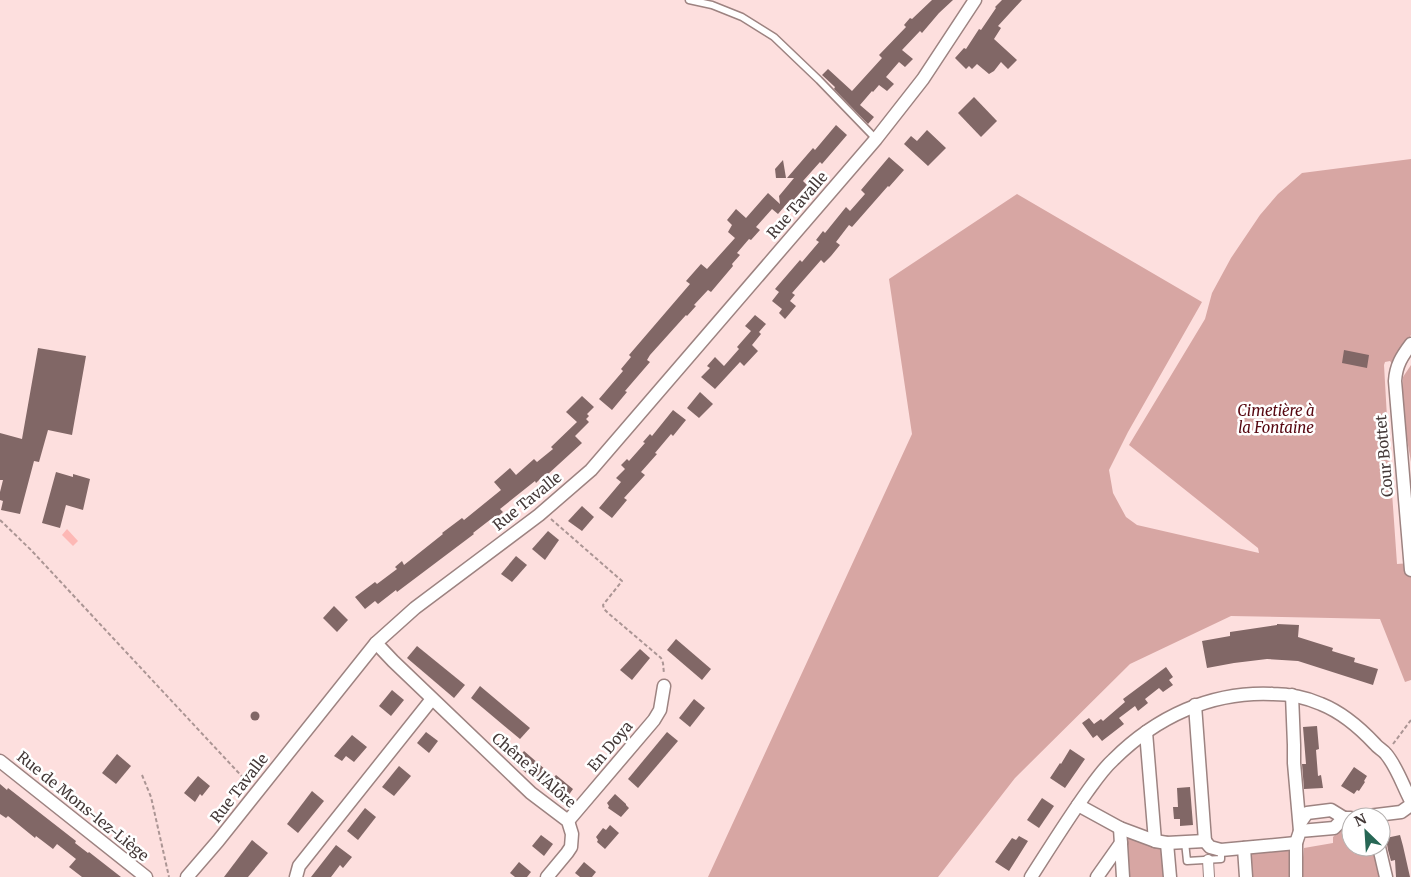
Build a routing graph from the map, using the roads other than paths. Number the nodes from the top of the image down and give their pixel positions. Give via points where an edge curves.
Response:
1 (689, 0) edge
2 (976, 0) edge
3 (876, 139) junction
4 (1411, 344) edge
5 (1406, 358) edge
6 (1411, 570) edge
7 (376, 643) junction
8 (664, 686) road end
9 (1292, 695) junction
10 (432, 699) junction
11 (1195, 705) junction
12 (1146, 732) junction
13 (0, 761) edge
14 (1411, 801) edge
15 (1078, 805) junction
16 (1411, 805) edge
17 (1391, 813) edge
18 (1341, 815) edge
19 (568, 821) junction
20 (1341, 823) edge
21 (1120, 828) junction
22 (1299, 832) junction
23 (1206, 841) junction
24 (1161, 842) junction
25 (1185, 842) junction
26 (1121, 843) junction
27 (1244, 848) junction
28 (1221, 850) junction
29 (1381, 857) edge
30 (1208, 860) junction
31 (146, 877) edge
32 (188, 877) edge
33 (296, 877) edge
34 (547, 877) edge
35 (1030, 877) edge
36 (1097, 877) edge
37 (1123, 877) edge
38 (1170, 877) edge
39 (1209, 877) edge
40 (1246, 877) edge
41 (1296, 877) edge
42 (1386, 877) edge

1 - 3 lane via 742,17 774,37
2 - 3 street, Rue Tavalle via 923,79
3 - 7 street, Rue Tavalle via 591,470 415,608
4 - 5 street, Cour Bottet
5 - 6 street, Cour Bottet via 1396,370 1395,388
7 - 10 street, Chêne à l'Alôre
7 - 32 street, Rue Tavalle
8 - 19 street, En Doya via 660,710 654,720
9 - 11 street via 1242,694
9 - 14 street via 1330,708 1367,736 1386,754
9 - 22 street
10 - 19 street, Chêne à l'Alôre via 531,793
10 - 33 street via 298,866
11 - 12 street
11 - 23 street
12 - 15 street via 1113,760
12 - 24 street
13 - 31 street, Rue de Mons-lez-Liège
15 - 21 street
15 - 35 street
16 - 17 street via 1401,812
18 - 22 street via 1331,810 1307,813
19 - 34 street, Chêne à l'Alôre via 571,847
20 - 22 street via 1334,828
21 - 24 street
21 - 26 street
22 - 27 street
22 - 41 street
23 - 25 street
23 - 28 street via 1210,847
24 - 25 street
24 - 38 street
25 - 30 lane via 1187,861
26 - 36 street
26 - 37 street
27 - 28 street
27 - 40 street
28 - 30 lane via 1221,859
29 - 42 street
30 - 39 street

